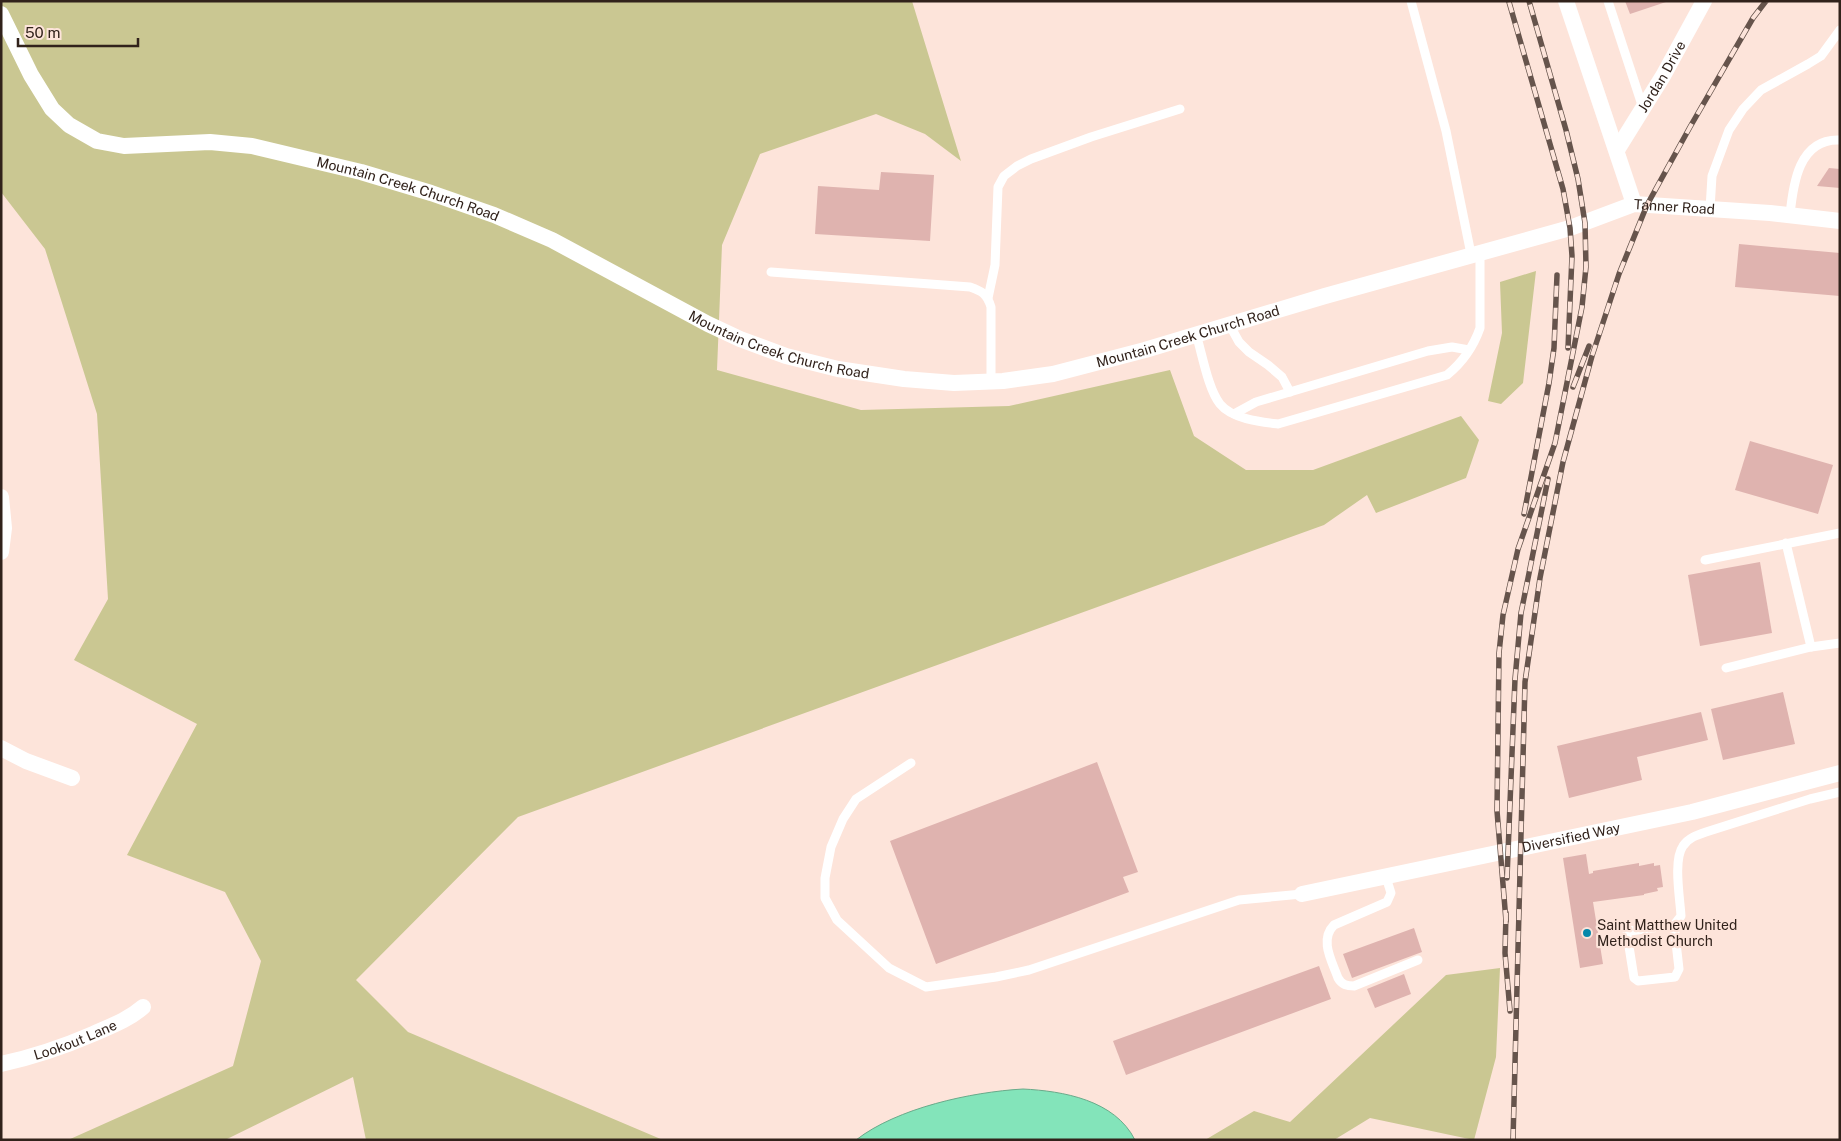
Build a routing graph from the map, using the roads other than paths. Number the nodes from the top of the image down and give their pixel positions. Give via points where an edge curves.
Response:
1 (1411, 1) edge
2 (1566, 1) edge
3 (1608, 1) edge
4 (1704, 1) edge
5 (1, 14) edge
6 (1840, 30) edge
7 (1643, 108) junction
8 (1180, 109) dead end
9 (1840, 140) edge
10 (1617, 150) junction
11 (1634, 204) junction
12 (1710, 209) junction
13 (1790, 215) junction
14 (1840, 221) edge
15 (1476, 253) junction
16 (771, 272) dead end
17 (988, 298) junction
18 (1229, 324) junction
19 (1196, 334) junction
20 (1469, 350) junction
21 (991, 382) junction
22 (1290, 392) junction
23 (1234, 414) junction
24 (1, 497) edge
25 (1840, 533) edge
26 (1786, 543) junction
27 (1, 552) edge
28 (1704, 560) dead end
29 (1840, 643) edge
30 (1811, 647) junction
31 (1726, 668) dead end
32 (1, 748) edge
33 (911, 764) dead end
34 (1840, 773) edge
35 (72, 778) dead end
36 (1840, 792) edge
37 (1386, 877) junction
38 (1302, 894) joint
39 (1674, 925) junction
40 (1418, 960) dead end
41 (143, 1007) dead end
42 (1, 1064) edge

1 - 15 lane
2 - 10 street, Tanner Road
3 - 7 lane
4 - 7 street, Jordan Drive
5 - 21 street, Mountain Creek Church Road via 52,109 69,125 97,141 124,146 210,142 252,146 361,172 511,222 590,259 708,324 786,356 838,369 904,379
6 - 12 lane via 1821,56 1761,90 1743,109 1729,130 1712,176
7 - 10 street, Jordan Drive
8 - 17 lane via 1031,159 1004,176 998,187 996,265
9 - 13 lane via 1821,142 1806,155 1799,166
10 - 11 street, Tanner Road
11 - 12 street, Tanner Road
11 - 15 street, Mountain Creek Church Road via 1570,228
12 - 13 street, Tanner Road
13 - 14 street, Tanner Road
15 - 18 street, Mountain Creek Church Road
15 - 20 lane via 1481,317 1480,328
16 - 17 lane via 970,287 981,290
17 - 21 lane via 991,307
18 - 19 street, Mountain Creek Church Road
18 - 22 lane via 1249,352 1282,376
19 - 21 street, Mountain Creek Church Road via 1052,374
19 - 23 lane via 1214,394 1221,406
20 - 22 lane via 1452,347 1428,351
20 - 23 lane via 1447,375 1278,424
22 - 23 lane via 1256,402
24 - 27 street via 4,528
25 - 26 lane
26 - 28 lane
26 - 30 lane
29 - 30 lane
30 - 31 lane
32 - 35 street
33 - 38 lane via 856,799 843,819 831,847 825,898 837,920 889,968 926,987 1029,970 1239,900
34 - 37 street, Diversified Way via 1692,812
36 - 39 lane via 1692,838 1677,857 1681,916
37 - 38 street, Diversified Way
37 - 40 lane via 1391,893 1386,902 1328,930 1327,944 1338,978 1346,986 1354,986
39 - 39 lane via 1627,934 1634,978 1638,981 1678,974
41 - 42 street, Lookout Lane via 130,1018 61,1048

